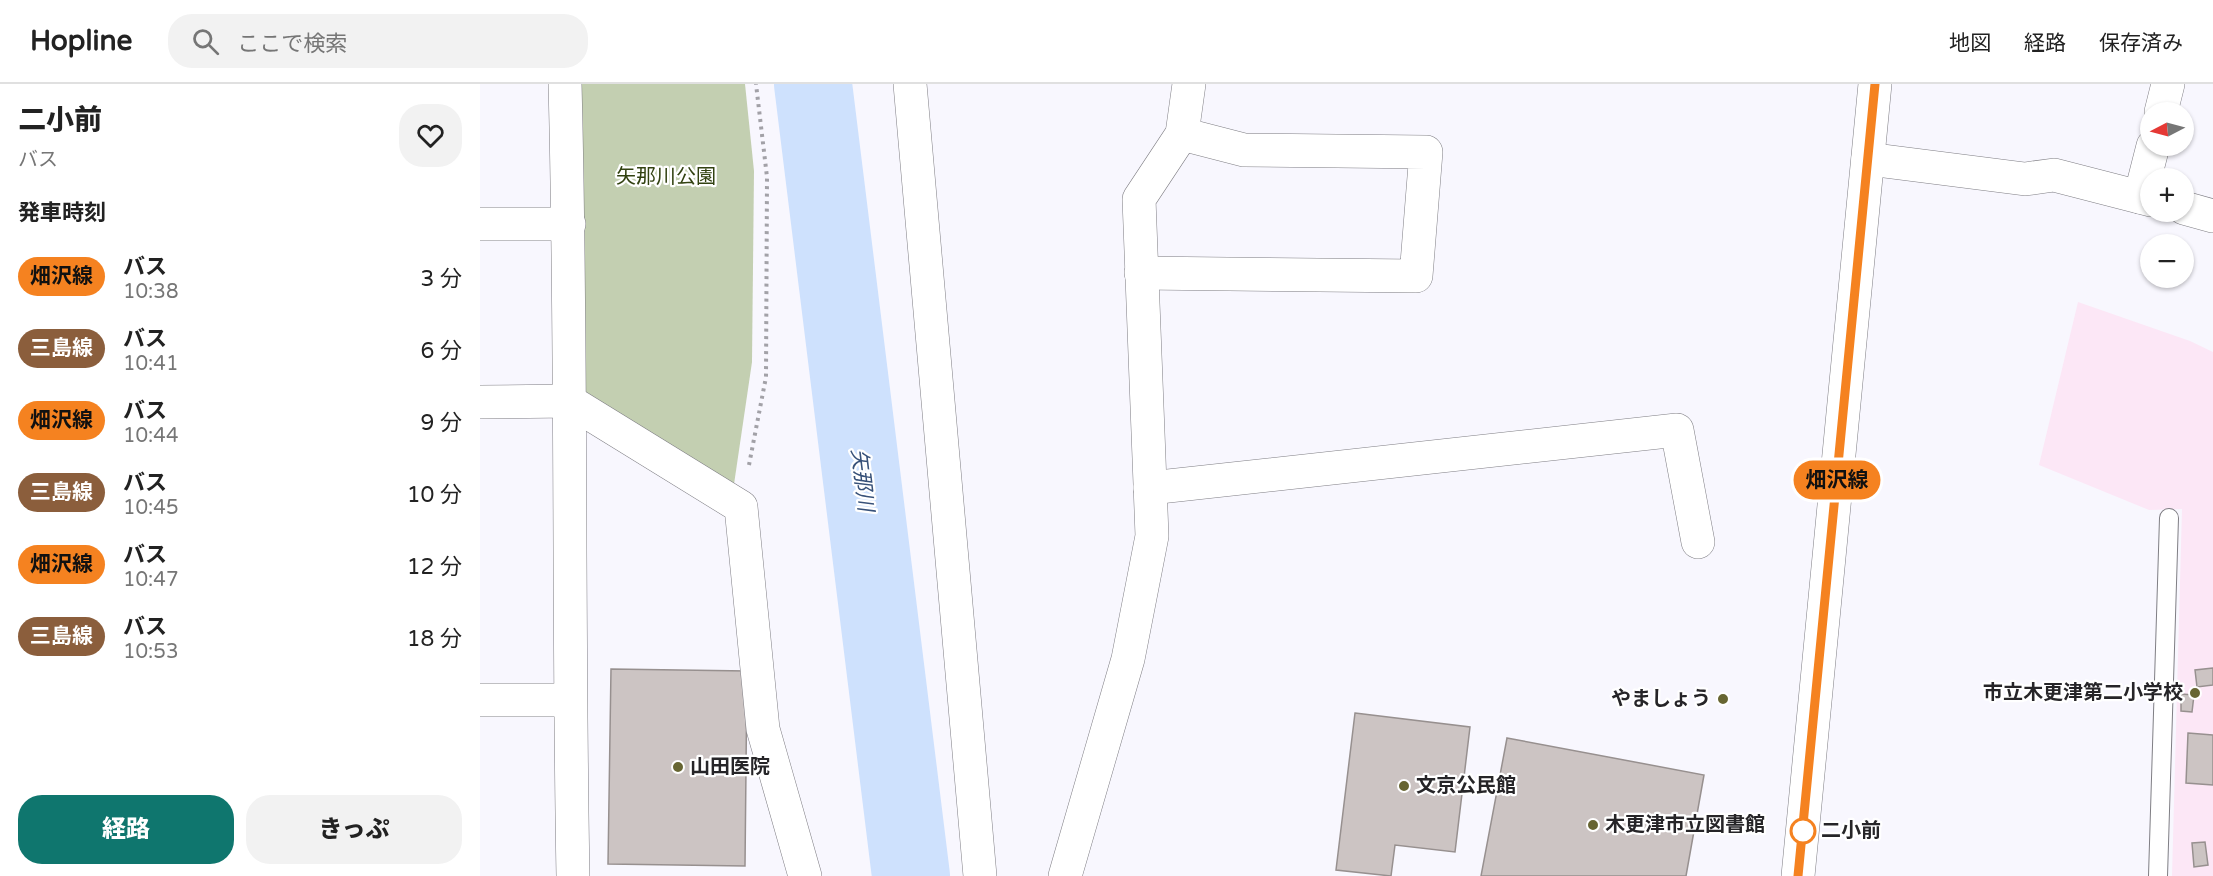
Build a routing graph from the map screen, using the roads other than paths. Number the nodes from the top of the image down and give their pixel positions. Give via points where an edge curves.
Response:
1 (565, 84) edge
2 (910, 84) edge
3 (1189, 84) edge
4 (1875, 84) edge
5 (2168, 84) edge
6 (2164, 102) edge
7 (1182, 134) junction
8 (1868, 159) junction
9 (2140, 197) edge
10 (2194, 211) edge
11 (2213, 216) edge
12 (480, 224) edge
13 (569, 224) junction
14 (1142, 273) junction
15 (569, 401) junction
16 (480, 402) edge
17 (1150, 488) junction
18 (2169, 518) dead end
19 (1698, 542) dead end
20 (480, 700) edge
21 (570, 700) junction
22 (573, 876) edge
23 (805, 876) edge
24 (980, 876) edge
25 (1065, 876) edge
26 (1798, 876) edge
27 (2158, 876) edge

1 - 13 street
2 - 24 street
3 - 7 street
4 - 8 street
5 - 6 street
7 - 14 street via 1139,199
7 - 14 street via 1244,150 1426,152 1416,276
8 - 9 street via 2025,179 2054,175
8 - 26 street
10 - 11 street
12 - 13 street
13 - 15 street
14 - 17 street
15 - 16 street
15 - 21 street
15 - 23 street via 741,507 763,729
17 - 19 street via 1677,430
17 - 25 street via 1152,536 1128,659
18 - 27 lane
20 - 21 street
21 - 22 street

